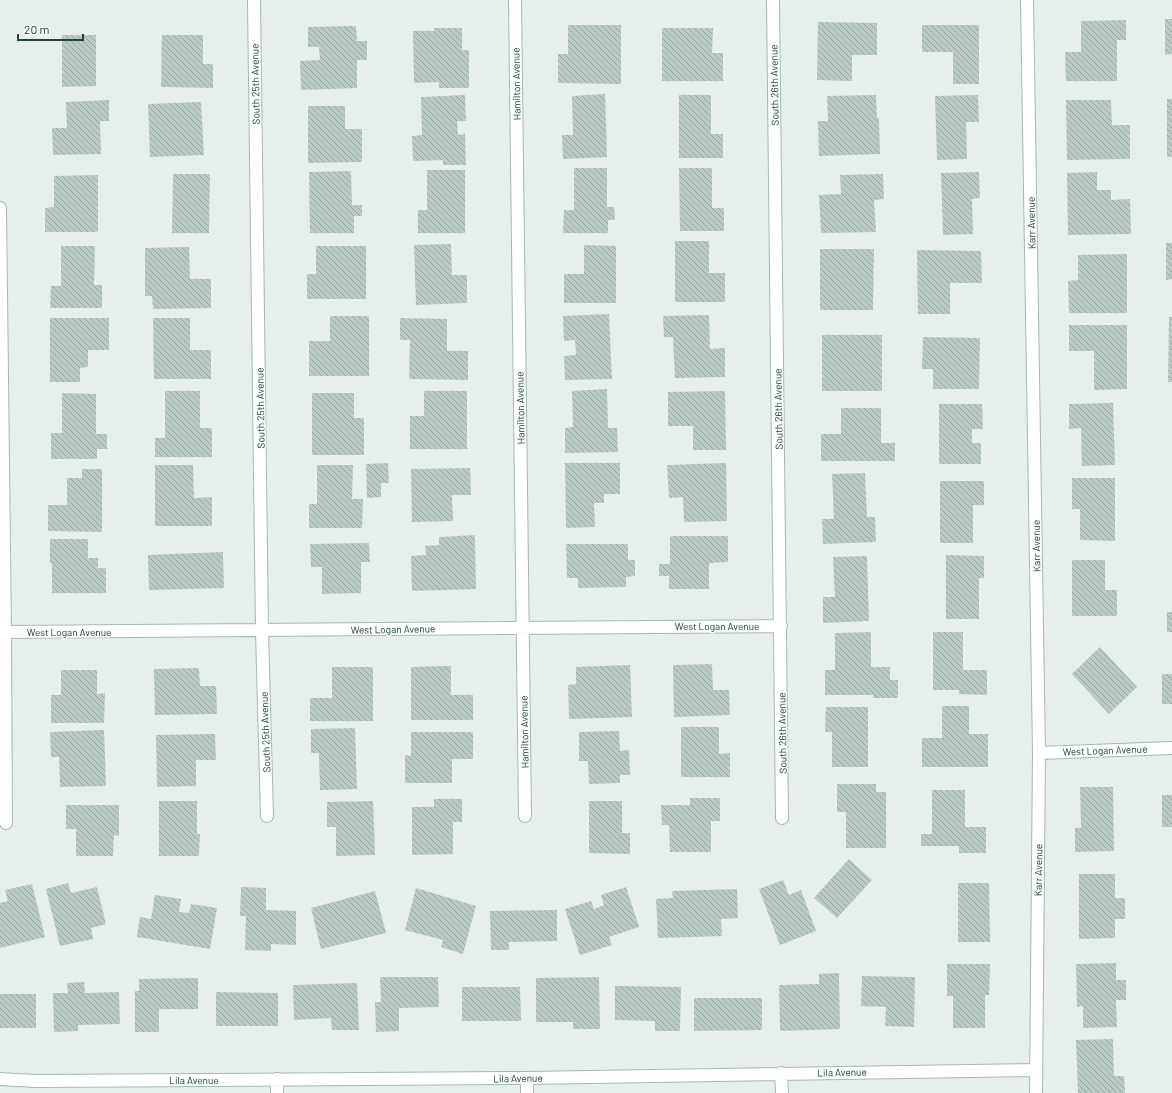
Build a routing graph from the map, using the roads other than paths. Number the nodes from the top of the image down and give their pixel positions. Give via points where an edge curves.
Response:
1 (254, 0) edge
2 (515, 0) edge
3 (773, 0) edge
4 (1027, 0) edge
5 (0, 208) edge
6 (781, 626) junction
7 (523, 628) junction
8 (262, 631) junction
9 (6, 632) junction
10 (1172, 748) edge
11 (1039, 753) junction
12 (268, 816) dead end
13 (525, 816) dead end
14 (782, 818) dead end
15 (6, 823) dead end
16 (1036, 1070) junction
17 (781, 1073) junction
18 (527, 1078) junction
19 (0, 1079) edge
20 (277, 1079) junction
21 (35, 1087) edge
22 (277, 1093) edge
23 (527, 1093) edge
24 (782, 1093) edge
25 (1036, 1093) edge

1 - 8 street, South 25th Avenue
2 - 7 street, Hamilton Avenue
3 - 6 street, South 26th Avenue
4 - 11 street, Karr Avenue
5 - 9 street
6 - 7 street, West Logan Avenue
6 - 14 street, South 26th Avenue
7 - 8 street, West Logan Avenue
7 - 13 street, Hamilton Avenue
8 - 9 street, West Logan Avenue
8 - 12 street, South 25th Avenue
9 - 15 street
10 - 11 street, West Logan Avenue
11 - 16 street, Karr Avenue
16 - 17 street, Lila Avenue
16 - 25 street, Karr Avenue
17 - 18 street, Lila Avenue
17 - 24 street
18 - 20 street, Lila Avenue
18 - 23 street
19 - 21 street, Lila Avenue
20 - 21 street, Lila Avenue
20 - 22 street

